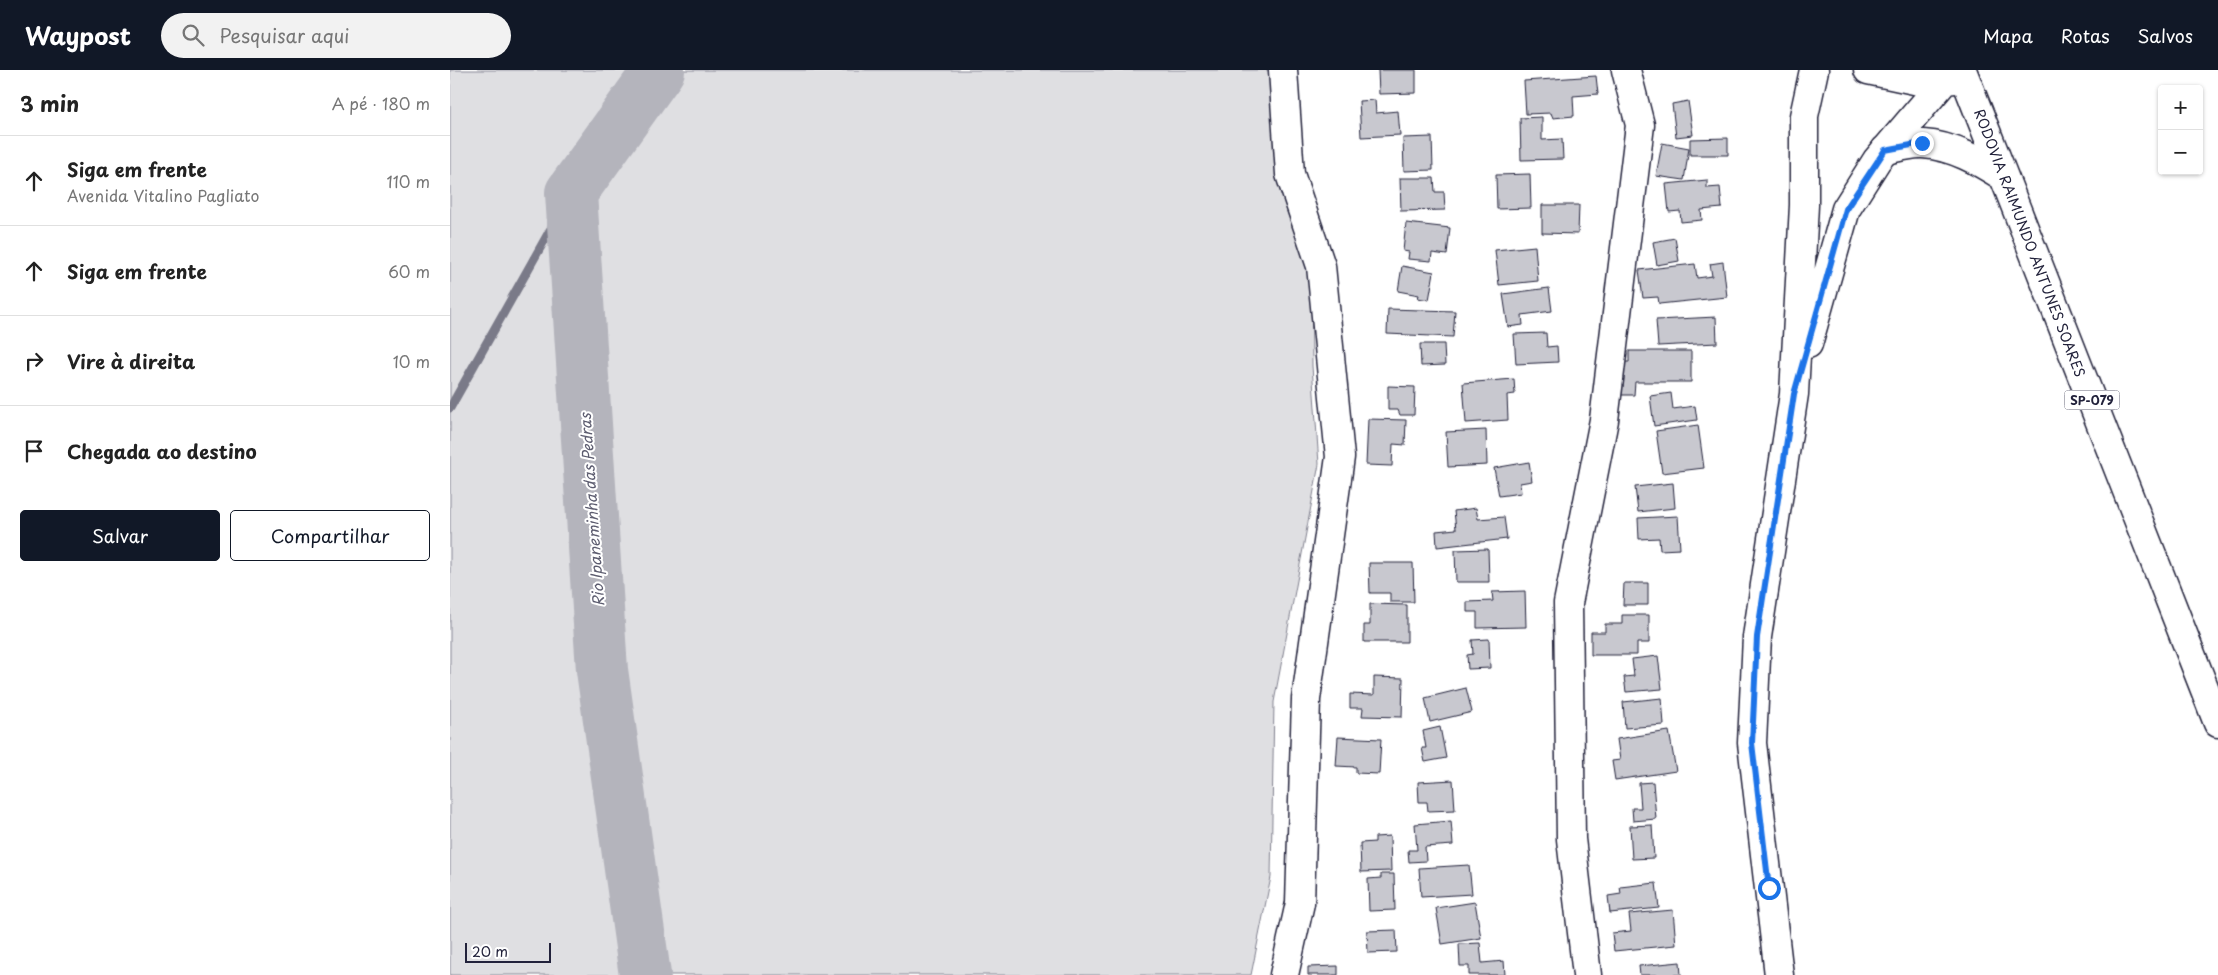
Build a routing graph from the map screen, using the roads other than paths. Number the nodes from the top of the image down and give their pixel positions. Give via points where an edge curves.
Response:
1 (1283, 70) edge
2 (1626, 70) edge
3 (1814, 70) edge
4 (1868, 70) edge
5 (1961, 74) edge
6 (1885, 150) junction
7 (2004, 177) junction
8 (1794, 394) junction
9 (2218, 723) edge
10 (1284, 975) edge
11 (1587, 975) edge
12 (1779, 975) edge

1 - 10 street via 1290,174 1321,266 1340,457 1306,699 1300,903
2 - 11 street via 1640,126 1604,420 1568,603 1571,839
3 - 8 street via 1804,116 1804,205
4 - 5 street via 1924,82
5 - 6 street
5 - 7 street, RODOVIA RAIMUNDO ANTUNES SOARES / SP-079
6 - 7 street via 1922,143 1956,150
6 - 8 street via 1846,209
7 - 9 street, RODOVIA RAIMUNDO ANTUNES SOARES / SP-079
8 - 12 street via 1757,637 1752,743

